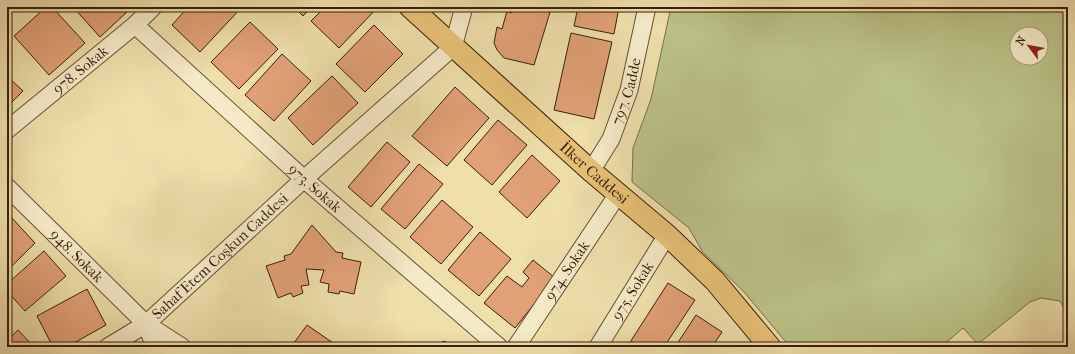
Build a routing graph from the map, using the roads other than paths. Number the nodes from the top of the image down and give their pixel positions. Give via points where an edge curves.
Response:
1 (153, 7) edge
2 (410, 7) edge
3 (464, 7) edge
4 (647, 7) edge
5 (135, 25) junction
6 (453, 47) junction
7 (7, 130) edge
8 (591, 171) junction
9 (304, 179) junction
10 (7, 187) edge
11 (618, 194) junction
12 (667, 235) junction
13 (146, 324) junction
14 (108, 347) edge
15 (155, 347) edge
16 (182, 347) edge
17 (500, 347) edge
18 (516, 347) edge
19 (598, 347) edge
20 (770, 347) edge

1 - 5 street, 978. Sokak
2 - 6 main road, İlker Caddesi
3 - 6 street
4 - 8 street, 797. Cadde via 629,90 611,139
5 - 7 street, 978. Sokak
5 - 9 street, 973. Sokak
6 - 8 main road, İlker Caddesi
6 - 9 street, Sahaf Etem Coşkun Caddesi
8 - 11 main road, İlker Caddesi
9 - 13 street, Sahaf Etem Coşkun Caddesi
9 - 17 street, 973. Sokak
10 - 13 street, 948. Sokak
11 - 12 main road, İlker Caddesi
11 - 18 street, 974. Sokak
12 - 19 street, 975. Sokak
12 - 20 main road, İlker Caddesi via 715,281
13 - 14 street, Sahaf Etem Coşkun Caddesi
13 - 15 street
13 - 16 street

